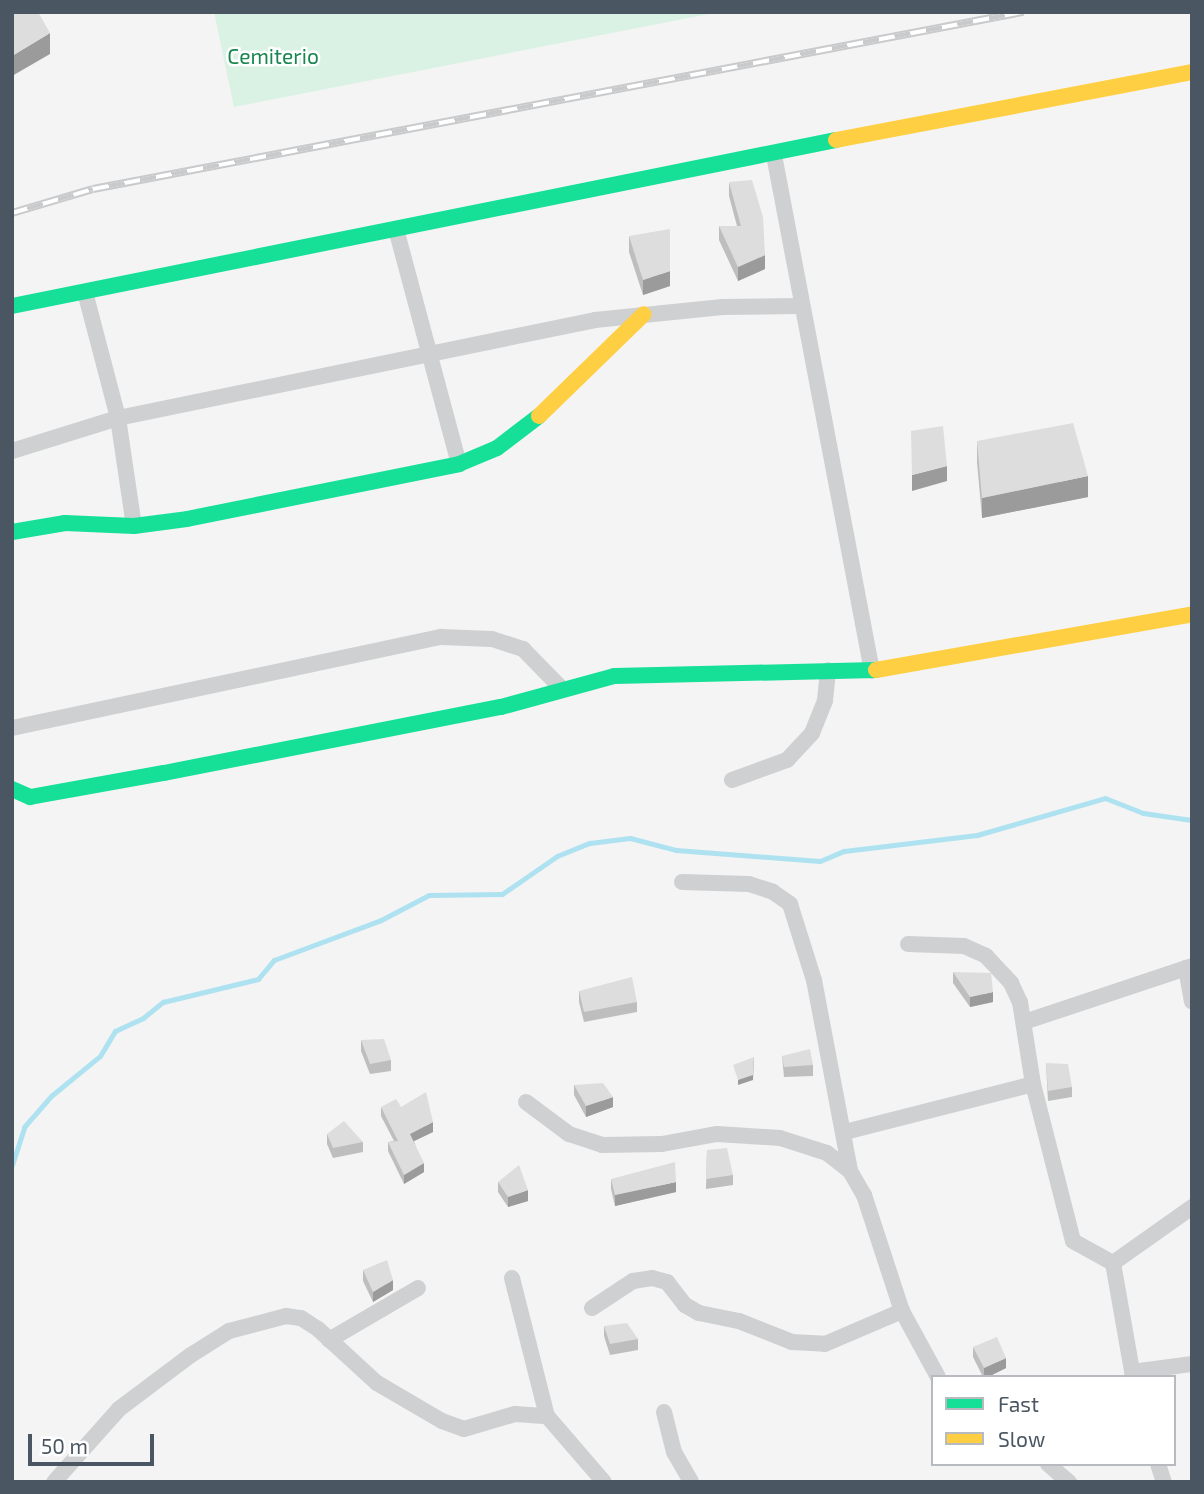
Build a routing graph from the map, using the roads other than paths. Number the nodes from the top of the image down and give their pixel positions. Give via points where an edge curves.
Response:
1 (1192, 72) edge
2 (774, 155) junction
3 (396, 229) junction
4 (85, 292) junction
5 (12, 306) edge
6 (802, 306) junction
7 (644, 314) junction
8 (428, 353) junction
9 (118, 418) junction
10 (12, 451) edge
11 (459, 464) junction
12 (134, 526) junction
13 (12, 532) edge
14 (1192, 614) edge
15 (828, 670) junction
16 (872, 671) junction
17 (561, 688) junction
18 (12, 728) edge
19 (732, 780) dead end
20 (12, 789) edge
21 (682, 882) dead end
22 (908, 944) dead end
23 (1189, 967) edge
24 (1192, 1001) edge
25 (1024, 1022) junction
26 (1034, 1084) junction
27 (526, 1102) dead end
28 (845, 1132) junction
29 (850, 1171) junction
30 (1192, 1206) edge
31 (1113, 1263) junction
32 (512, 1278) dead end
33 (418, 1288) dead end
34 (592, 1308) dead end
35 (902, 1311) junction
36 (329, 1340) junction
37 (1192, 1364) edge
38 (1133, 1374) edge
39 (937, 1375) edge
40 (664, 1412) dead end
41 (547, 1416) junction
42 (1050, 1466) edge
43 (54, 1482) edge
44 (604, 1482) edge
45 (691, 1482) edge
46 (1069, 1482) edge

1 - 2 street
2 - 3 street via 558,193
2 - 6 street
3 - 4 street
3 - 8 street
4 - 5 street
4 - 9 street
6 - 7 street
6 - 16 street
7 - 8 street
7 - 11 street via 559,400 497,449
8 - 9 street
8 - 11 street
9 - 10 street
9 - 12 street
11 - 12 street via 267,505
12 - 13 street via 65,523
14 - 16 street
15 - 16 street
15 - 17 street via 614,676
15 - 19 street via 825,700 812,733 787,760
17 - 18 street via 523,649 492,639 441,637
17 - 20 street via 501,707 164,773 30,797
21 - 28 street via 748,884 773,891 790,904 814,980
22 - 25 street via 941,942 986,956 1011,983
23 - 24 street
23 - 25 street
25 - 26 street
26 - 28 street
26 - 31 street via 1073,1241
27 - 29 street via 569,1134 602,1145 662,1144 717,1134 780,1138 827,1153
28 - 29 street
29 - 35 street via 864,1195
30 - 31 street
31 - 38 street
32 - 41 street
33 - 36 street
34 - 35 street via 633,1281 652,1278 667,1282 685,1305 699,1312 739,1321 792,1342 825,1344
35 - 39 street
36 - 41 street via 377,1384 464,1429 515,1414
36 - 43 street via 301,1318 286,1316 229,1331 118,1409
37 - 38 street
40 - 45 street via 674,1452
41 - 44 street
42 - 46 street

